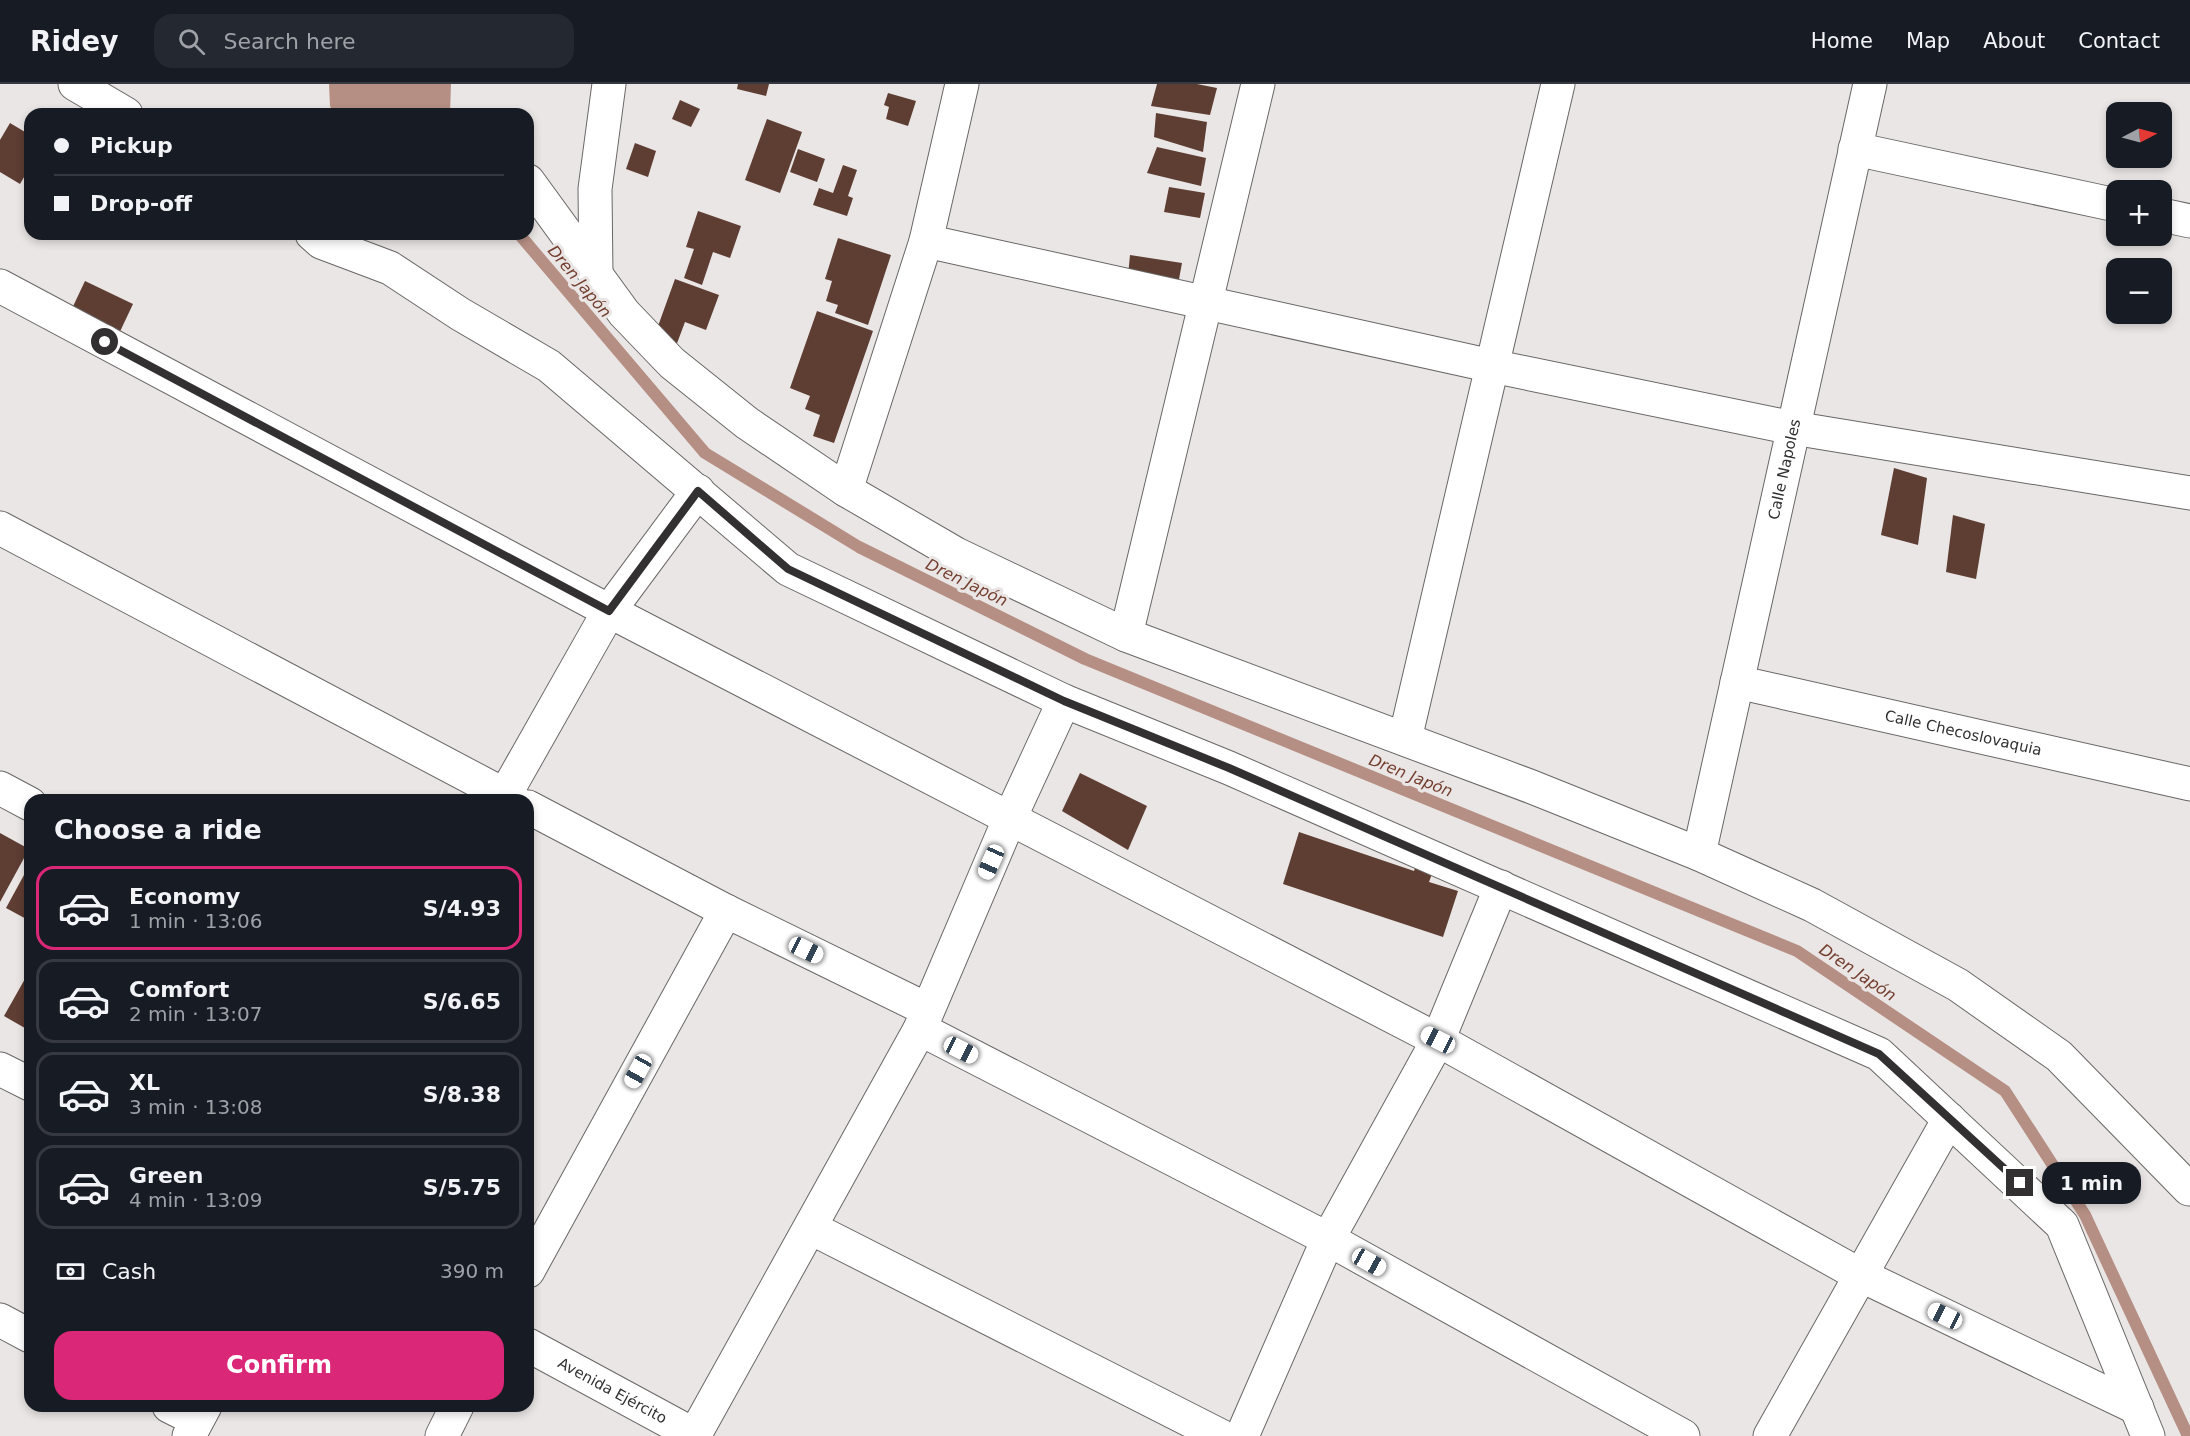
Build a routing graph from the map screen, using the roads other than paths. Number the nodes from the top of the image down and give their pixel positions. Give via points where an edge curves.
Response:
1 (75, 84) edge
2 (609, 84) edge
3 (962, 84) edge
4 (1258, 84) edge
5 (1558, 84) edge
6 (1870, 84) edge
7 (116, 108) edge
8 (1855, 149) junction
9 (534, 189) edge
10 (2106, 203) edge
11 (2172, 217) edge
12 (2190, 221) edge
13 (319, 240) edge
14 (926, 241) junction
15 (596, 276) junction
16 (0, 286) edge
17 (1206, 303) junction
18 (1492, 366) junction
19 (1793, 428) junction
20 (846, 490) junction
21 (698, 491) junction
22 (2190, 493) edge
23 (0, 528) edge
24 (609, 611) junction
25 (1126, 635) junction
26 (1737, 682) junction
27 (1064, 701) junction
28 (1405, 739) junction
29 (2190, 784) edge
30 (0, 788) edge
31 (501, 794) edge
32 (515, 794) edge
33 (24, 801) edge
34 (534, 811) edge
35 (1009, 820) junction
36 (1699, 854) junction
37 (1501, 887) junction
38 (726, 911) junction
39 (923, 1019) junction
40 (1438, 1040) junction
41 (0, 1069) edge
42 (24, 1081) edge
43 (1949, 1119) junction
44 (2190, 1187) edge
45 (2190, 1194) edge
46 (811, 1228) junction
47 (1328, 1239) junction
48 (534, 1260) edge
49 (1860, 1275) junction
50 (0, 1320) edge
51 (24, 1333) edge
52 (534, 1348) edge
53 (181, 1412) edge
54 (454, 1412) edge
55 (197, 1420) edge
56 (2143, 1422) edge
57 (441, 1436) edge
58 (695, 1436) edge
59 (1221, 1436) edge
60 (1242, 1436) edge
61 (1683, 1436) edge
62 (1770, 1436) edge

1 - 7 street
2 - 15 street via 595,189
3 - 14 street
4 - 17 street
5 - 18 street
6 - 8 street, Calle Napoles
8 - 10 street
8 - 19 street, Calle Napoles
9 - 15 street
11 - 12 street
13 - 21 street via 390,268 549,366
14 - 17 street
14 - 20 street
15 - 20 street via 624,313 672,363 747,423
16 - 24 street
17 - 18 street
17 - 25 street
18 - 19 street
18 - 28 street
19 - 22 street
19 - 26 street, Calle Napoles
20 - 25 street via 956,554
21 - 24 street
21 - 27 street via 788,569
23 - 31 street
24 - 32 street
24 - 35 street
25 - 28 street
26 - 29 street, Calle Checoslovaquia
26 - 36 street, Calle Napoles
27 - 35 street
27 - 37 street
28 - 36 street
30 - 33 street
34 - 38 street
35 - 39 street
35 - 40 street
36 - 44 street via 1812,905 1958,985 2059,1056
37 - 40 street
37 - 43 street via 1879,1054
38 - 39 street
38 - 48 street
39 - 46 street
39 - 47 street
40 - 47 street
40 - 49 street
41 - 42 street
43 - 49 street
43 - 56 street via 2062,1225
44 - 45 street
46 - 58 street
46 - 59 street
47 - 60 street
47 - 61 street
49 - 56 street
49 - 62 street
50 - 51 street
52 - 58 street, Avenida Ejército
53 - 55 street
54 - 57 street

